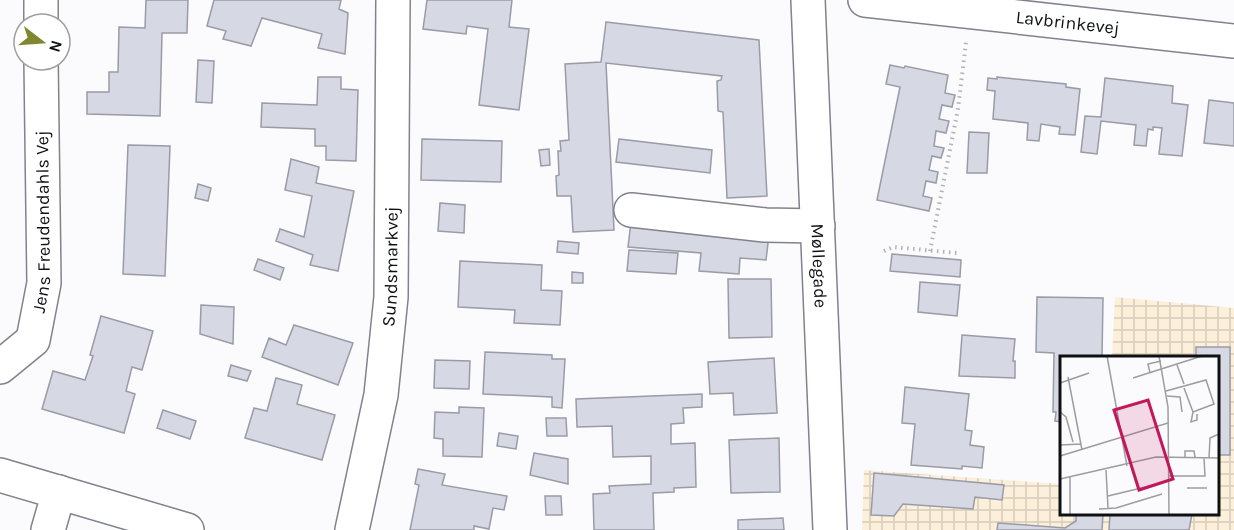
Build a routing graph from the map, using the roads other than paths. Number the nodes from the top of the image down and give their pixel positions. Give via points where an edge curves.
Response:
1 (393, 0) edge
2 (808, 0) edge
3 (866, 0) edge
4 (927, 4) edge
5 (1234, 41) edge
6 (42, 72) edge
7 (631, 210) dead end
8 (818, 226) junction
9 (0, 367) edge
10 (0, 475) edge
11 (59, 492) junction
12 (48, 530) edge
13 (187, 530) edge
14 (352, 530) edge
15 (830, 530) edge

1 - 14 street, Sundsmarkvej via 390,297 381,395
2 - 8 street, Møllegade
3 - 4 street, Lavbrinkevej
4 - 5 street, Lavbrinkevej
6 - 9 street, Jens Freudendahls Vej via 44,283 33,340
7 - 8 street via 765,225
8 - 15 street, Møllegade
10 - 11 street
11 - 12 street
11 - 13 street

